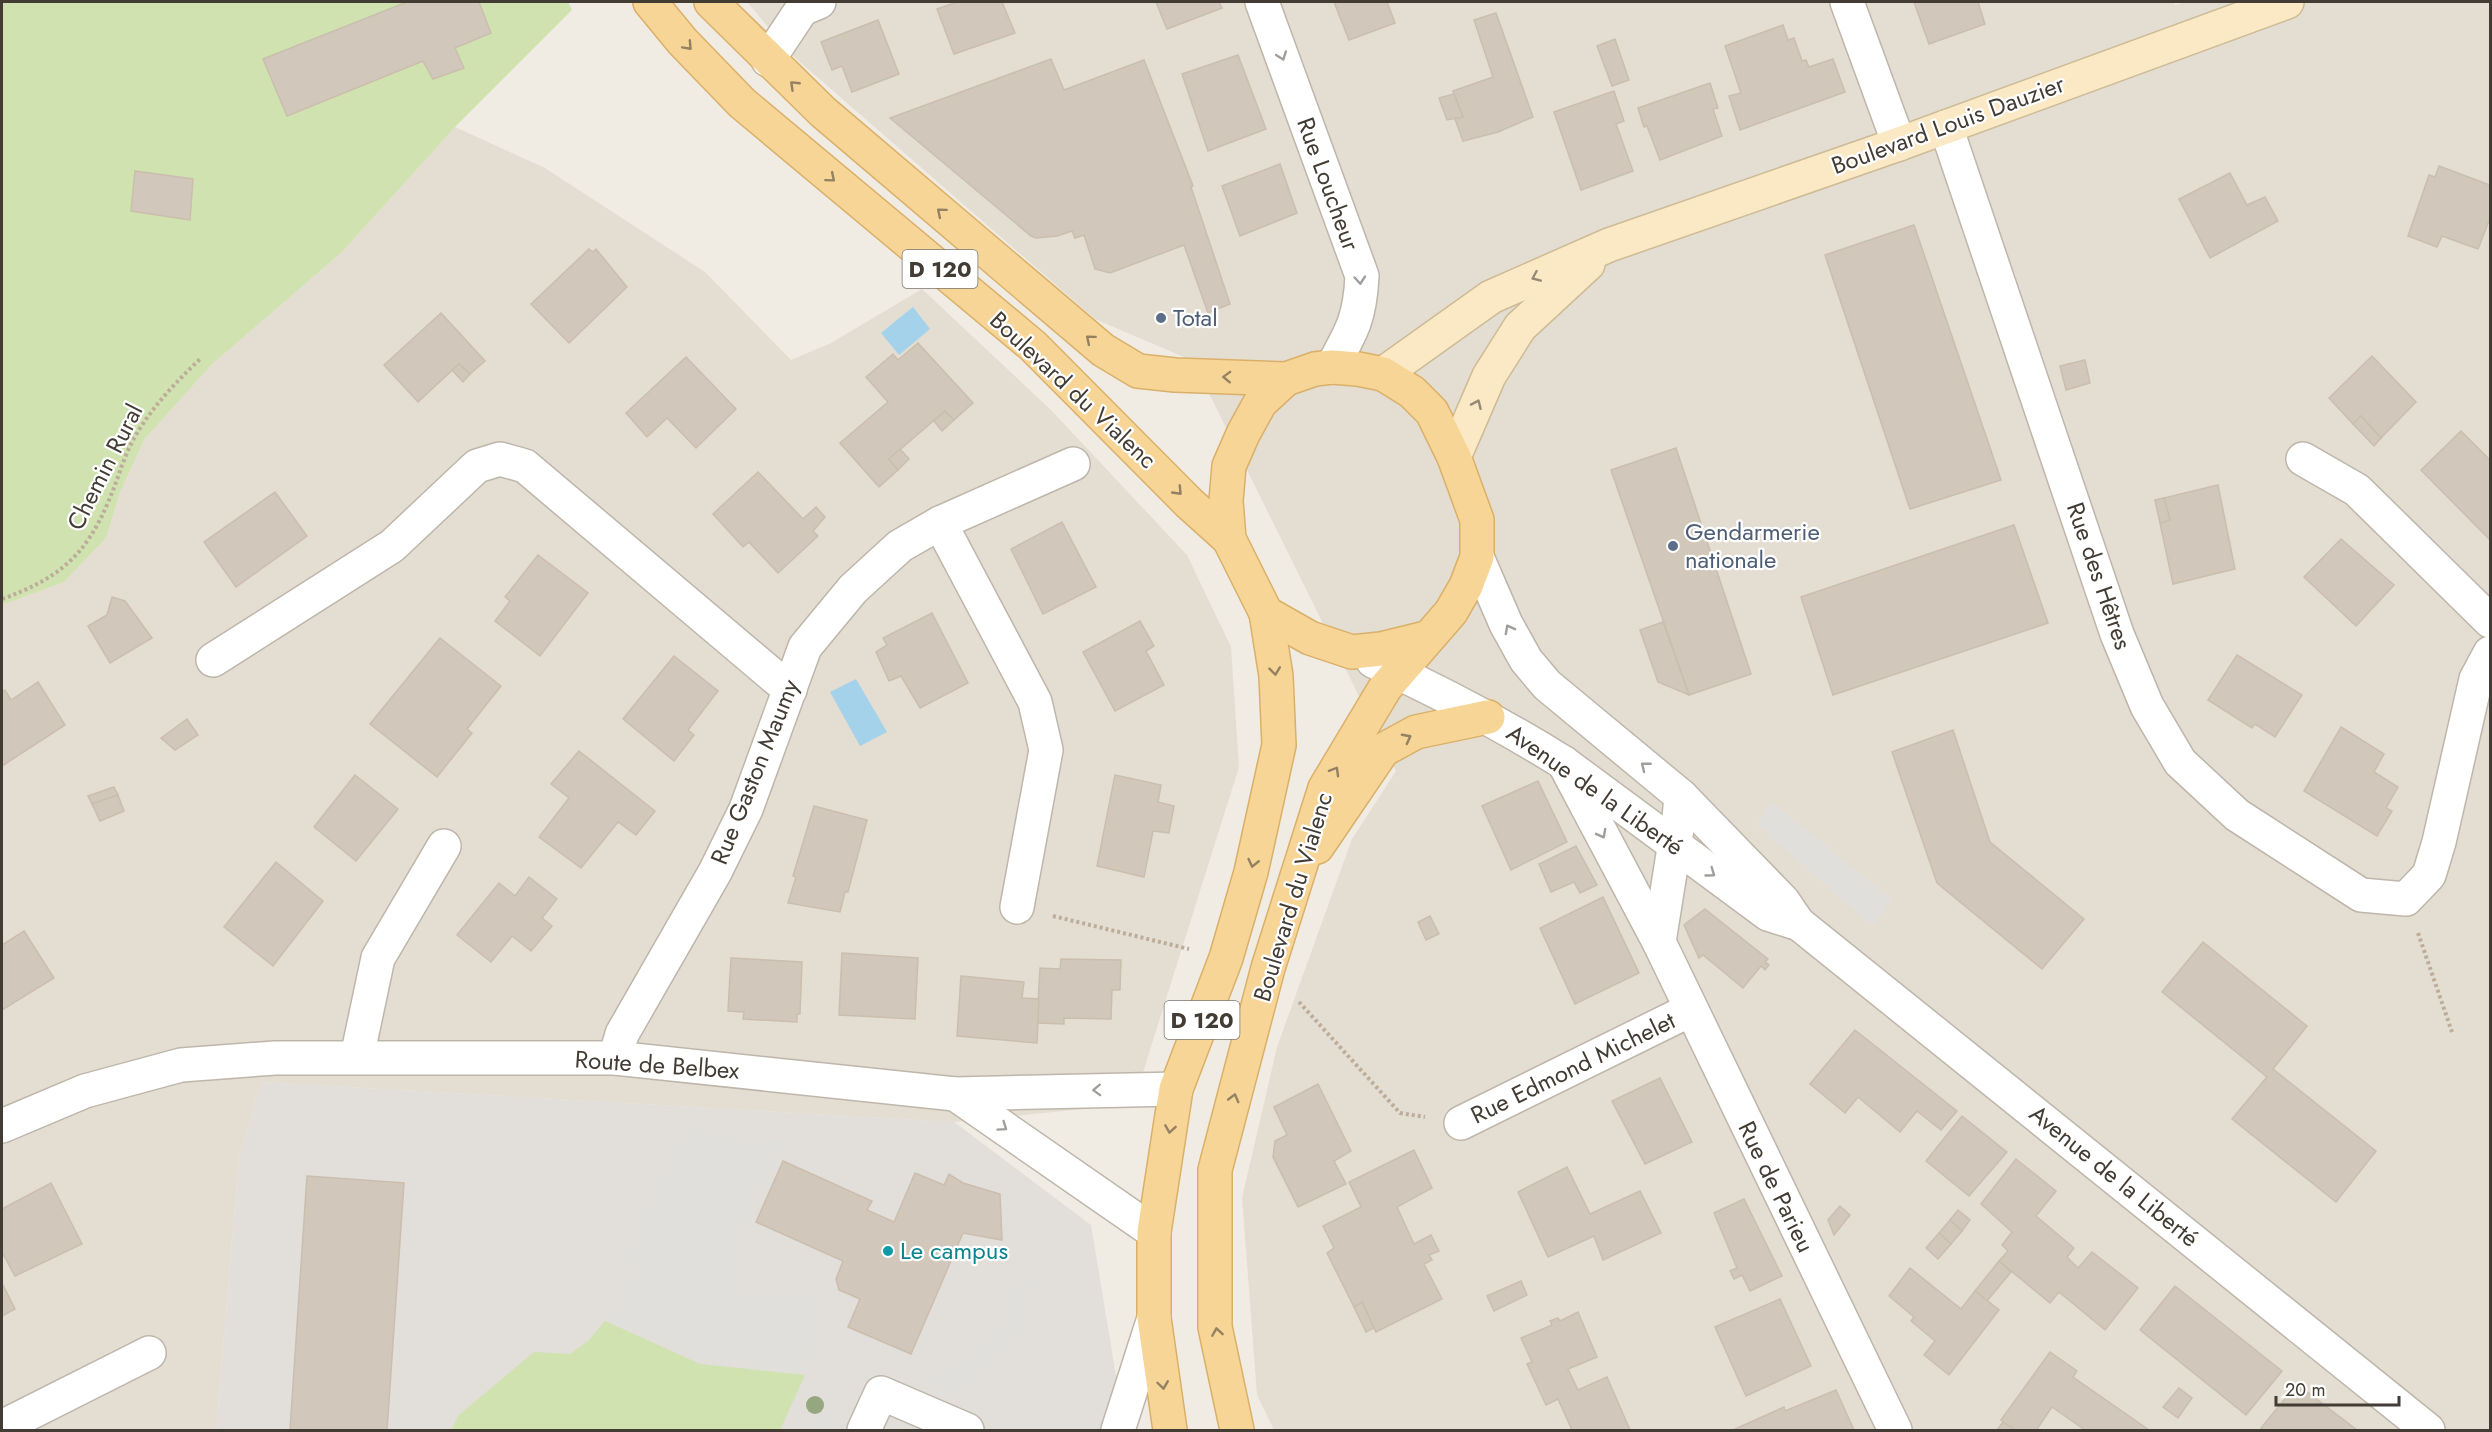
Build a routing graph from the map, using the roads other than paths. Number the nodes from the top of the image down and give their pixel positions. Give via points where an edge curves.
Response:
1 (650, 2) edge
2 (711, 2) edge
3 (819, 2) edge
4 (1262, 2) edge
5 (1847, 2) edge
6 (2287, 2) edge
7 (768, 60) junction
8 (1946, 127) junction
9 (1899, 144) junction
10 (1609, 245) junction
11 (1332, 367) junction
12 (1383, 374) junction
13 (1286, 379) junction
14 (1454, 457) junction
15 (2303, 459) dead end
16 (1072, 464) dead end
17 (940, 523) junction
18 (1228, 539) junction
19 (1477, 557) junction
20 (1266, 613) junction
21 (2490, 621) edge
22 (1426, 638) junction
23 (1352, 651) junction
24 (2490, 653) edge
25 (213, 660) dead end
26 (1398, 673) junction
27 (790, 690) junction
28 (1488, 717) junction
29 (1564, 763) junction
30 (1681, 796) junction
31 (1676, 838) junction
32 (444, 846) dead end
33 (1295, 881) junction
34 (1017, 907) road end
35 (1798, 923) junction
36 (1659, 942) junction
37 (1690, 1010) junction
38 (357, 1057) junction
39 (615, 1058) junction
40 (1176, 1089) junction
41 (955, 1094) junction
42 (1461, 1123) road end
43 (2, 1126) edge
44 (1154, 1232) junction
45 (1154, 1318) junction
46 (149, 1353) dead end
47 (2, 1427) edge
48 (864, 1431) edge
49 (967, 1431) edge
50 (1118, 1431) edge
51 (1170, 1431) edge
52 (1237, 1431) edge
53 (1895, 1431) edge
54 (2428, 1431) edge

1 -> 18 main road, Boulevard du Vialenc / D 120 via 742,103 1033,345
2 - 7 main road, D 120
3 - 7 street via 802,9
4 -> 11 street, Rue Loucheur via 1362,276 1355,325
5 - 9 street
6 - 8 main road, Boulevard Louis Dauzier
13 -> 7 main road, D 120 via 1138,371 1103,350 823,112
8 - 9 main road, Boulevard Louis Dauzier
8 - 24 street, Rue des Hêtres via 2117,634 2147,706 2180,762 2237,815 2361,895 2406,898 2429,875 2476,679
9 - 10 main road, Boulevard Louis Dauzier
10 -> 12 main road, Boulevard Louis Dauzier via 1491,297
14 -> 10 main road, Boulevard Louis Dauzier via 1489,376 1520,327
11 - 12 main road
11 - 13 main road
12 - 14 main road via 1412,392 1432,412
13 - 18 main road via 1260,403 1229,466
14 - 19 main road via 1477,520
15 - 21 street via 2356,490
16 - 17 street, Rue Gaston Maumy
17 - 27 street, Rue Gaston Maumy via 900,546 853,589 805,647
17 - 34 street via 1035,702 1046,750
18 - 20 main road
19 - 22 main road, Boulevard du Vialenc via 1451,612
30 -> 19 street, Avenue de la Liberté via 1547,685 1526,660 1506,624
20 - 23 main road via 1310,639
20 -> 40 main road, Boulevard du Vialenc / D 120 via 1276,676 1279,745 1251,872 1226,958
22 - 23 main road via 1381,650
22 - 26 main road, Boulevard du Vialenc / D 120
23 - 26 street, Avenue de la Liberté
25 - 27 street via 392,546 477,466 500,459 525,466
26 - 28 street, Avenue de la Liberté
33 -> 26 main road, Boulevard du Vialenc / D 120 via 1325,788 1374,703
27 - 39 street, Rue Gaston Maumy via 746,809 715,872 622,1034
28 - 29 street, Avenue de la Liberté
33 -> 28 main road via 1383,750 1416,732
29 - 31 street, Avenue de la Liberté
29 -> 36 street, Rue de Parieu
30 - 31 street, Avenue de la Liberté
30 - 35 street, Avenue de la Liberté via 1783,901
31 -> 35 street, Avenue de la Liberté via 1768,914
31 - 36 street
32 - 38 street via 378,958
52 -> 33 main road, Boulevard du Vialenc / D 120 via 1215,1327 1215,1170
35 - 54 street, Avenue de la Liberté
36 - 37 street, Rue de Parieu
37 - 42 street, Rue Edmond Michelet
37 - 53 street, Rue de Parieu
38 - 39 street, Route de Belbex
38 - 43 street, Route de Belbex via 182,1065 85,1091
39 - 41 street, Route de Belbex
40 -> 41 street, Route de Belbex
40 -> 44 main road, Boulevard du Vialenc / D 120
41 -> 44 street, Route de Belbex
44 - 45 main road, Boulevard du Vialenc / D 120
45 - 50 street
45 -> 51 main road, Boulevard du Vialenc / D 120
46 - 47 street
48 - 49 street via 881,1393

